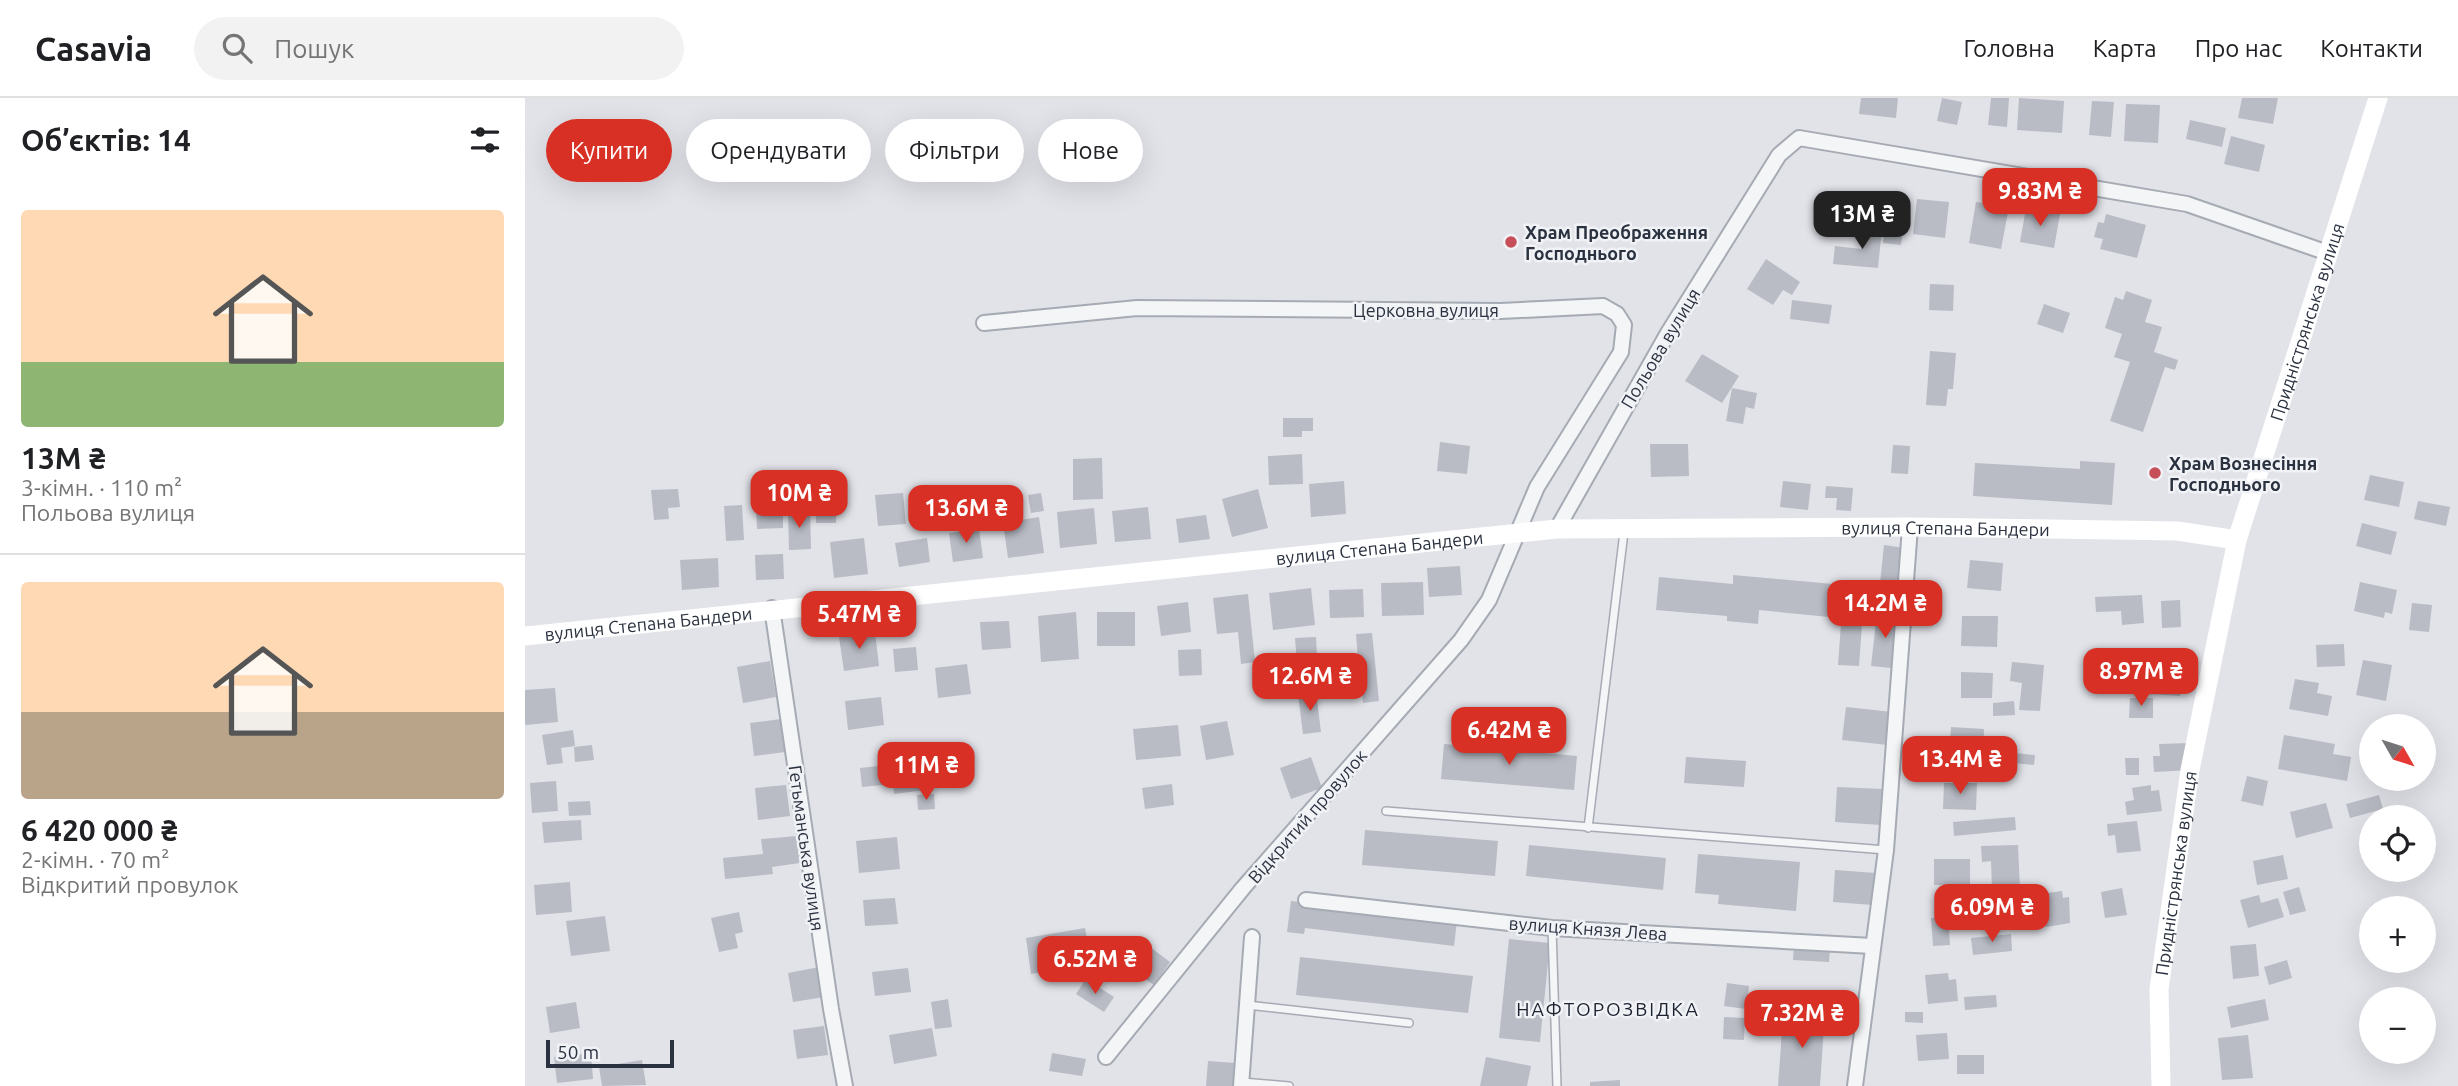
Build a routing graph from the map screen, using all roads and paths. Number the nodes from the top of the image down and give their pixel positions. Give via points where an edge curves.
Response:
1 (2378, 98) edge
2 (2327, 253) junction
3 (984, 323) dead end
4 (1624, 527) junction
5 (1910, 527) junction
6 (1557, 529) junction
7 (1518, 533) junction
8 (2237, 540) junction
9 (772, 608) junction
10 (525, 636) edge
11 (1386, 811) dead end
12 (1588, 828) junction
13 (1885, 850) junction
14 (1306, 900) dead end
15 (1552, 929) junction
16 (1252, 937) dead end
17 (1872, 946) junction
18 (1246, 1005) junction
19 (1409, 1023) dead end
20 (1106, 1057) dead end
21 (1242, 1084) edge
22 (845, 1086) edge
23 (1289, 1086) edge
24 (1557, 1086) edge
25 (1855, 1086) edge
26 (2161, 1086) edge

1 - 2 street, Придністрянська вулиця
2 - 6 street, Польова вулиця via 2187,204 1800,138 1779,155 1668,333
2 - 8 street, Придністрянська вулиця
3 - 7 street, Церковна вулиця via 1137,308 1501,311 1603,306 1624,325 1621,352 1537,487
4 - 5 street, вулиця Степана Бандери
4 - 6 street, вулиця Степана Бандери
4 - 12 lane
5 - 8 street, вулиця Степана Бандери via 2177,531
5 - 13 street
6 - 7 street, вулиця Степана Бандери
7 - 9 street, вулиця Степана Бандери
7 - 20 street, Відкритий провулок via 1489,600 1461,640 1243,888
8 - 26 street, Придністрянська вулиця via 2190,770 2159,989
9 - 10 street, вулиця Степана Бандери
9 - 22 street, Гетьманська вулиця
11 - 12 lane
12 - 13 lane
13 - 17 street
14 - 15 street, вулиця Князя Лева
15 - 17 street, вулиця Князя Лева
15 - 24 lane
16 - 18 street
17 - 25 street
18 - 19 lane
18 - 21 street
21 - 23 lane

